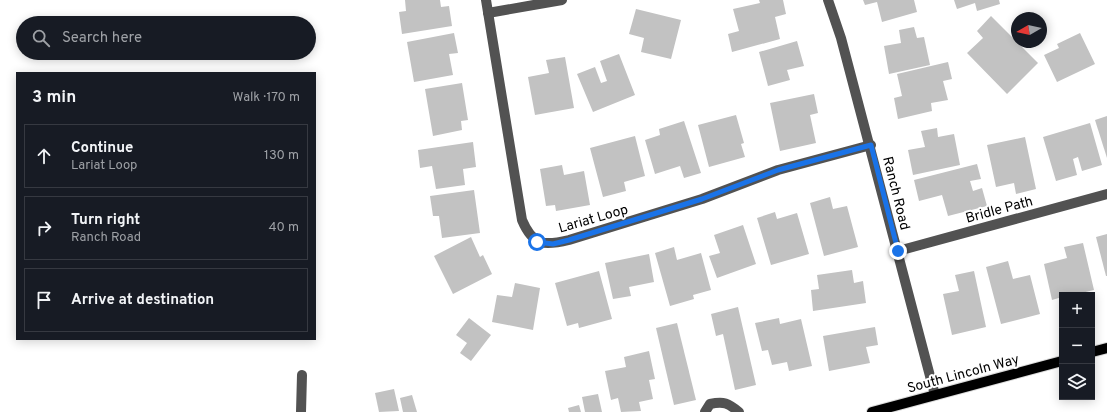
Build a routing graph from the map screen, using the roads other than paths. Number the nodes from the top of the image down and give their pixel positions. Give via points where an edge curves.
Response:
1 (486, 0) edge
2 (562, 0) edge
3 (828, 0) edge
4 (488, 13) junction
5 (871, 145) junction
6 (1107, 194) edge
7 (898, 251) junction
8 (1107, 348) edge
9 (1095, 351) edge
10 (1059, 361) edge
11 (302, 375) dead end
12 (935, 395) junction
13 (301, 412) edge
14 (705, 412) edge
15 (739, 412) edge
16 (872, 412) edge

1 - 4 street, Lariat Loop
2 - 4 street
3 - 5 street, Ranch Road
4 - 5 street, Lariat Loop via 522,220 527,232 537,242 553,244 569,240 702,199 778,170
5 - 7 street, Ranch Road
6 - 7 street, Bridle Path
7 - 12 street, Ranch Road
8 - 9 main road
10 - 12 main road, South Lincoln Way
11 - 13 street
12 - 16 main road, South Lincoln Way
14 - 15 street via 710,404 721,402 731,405

